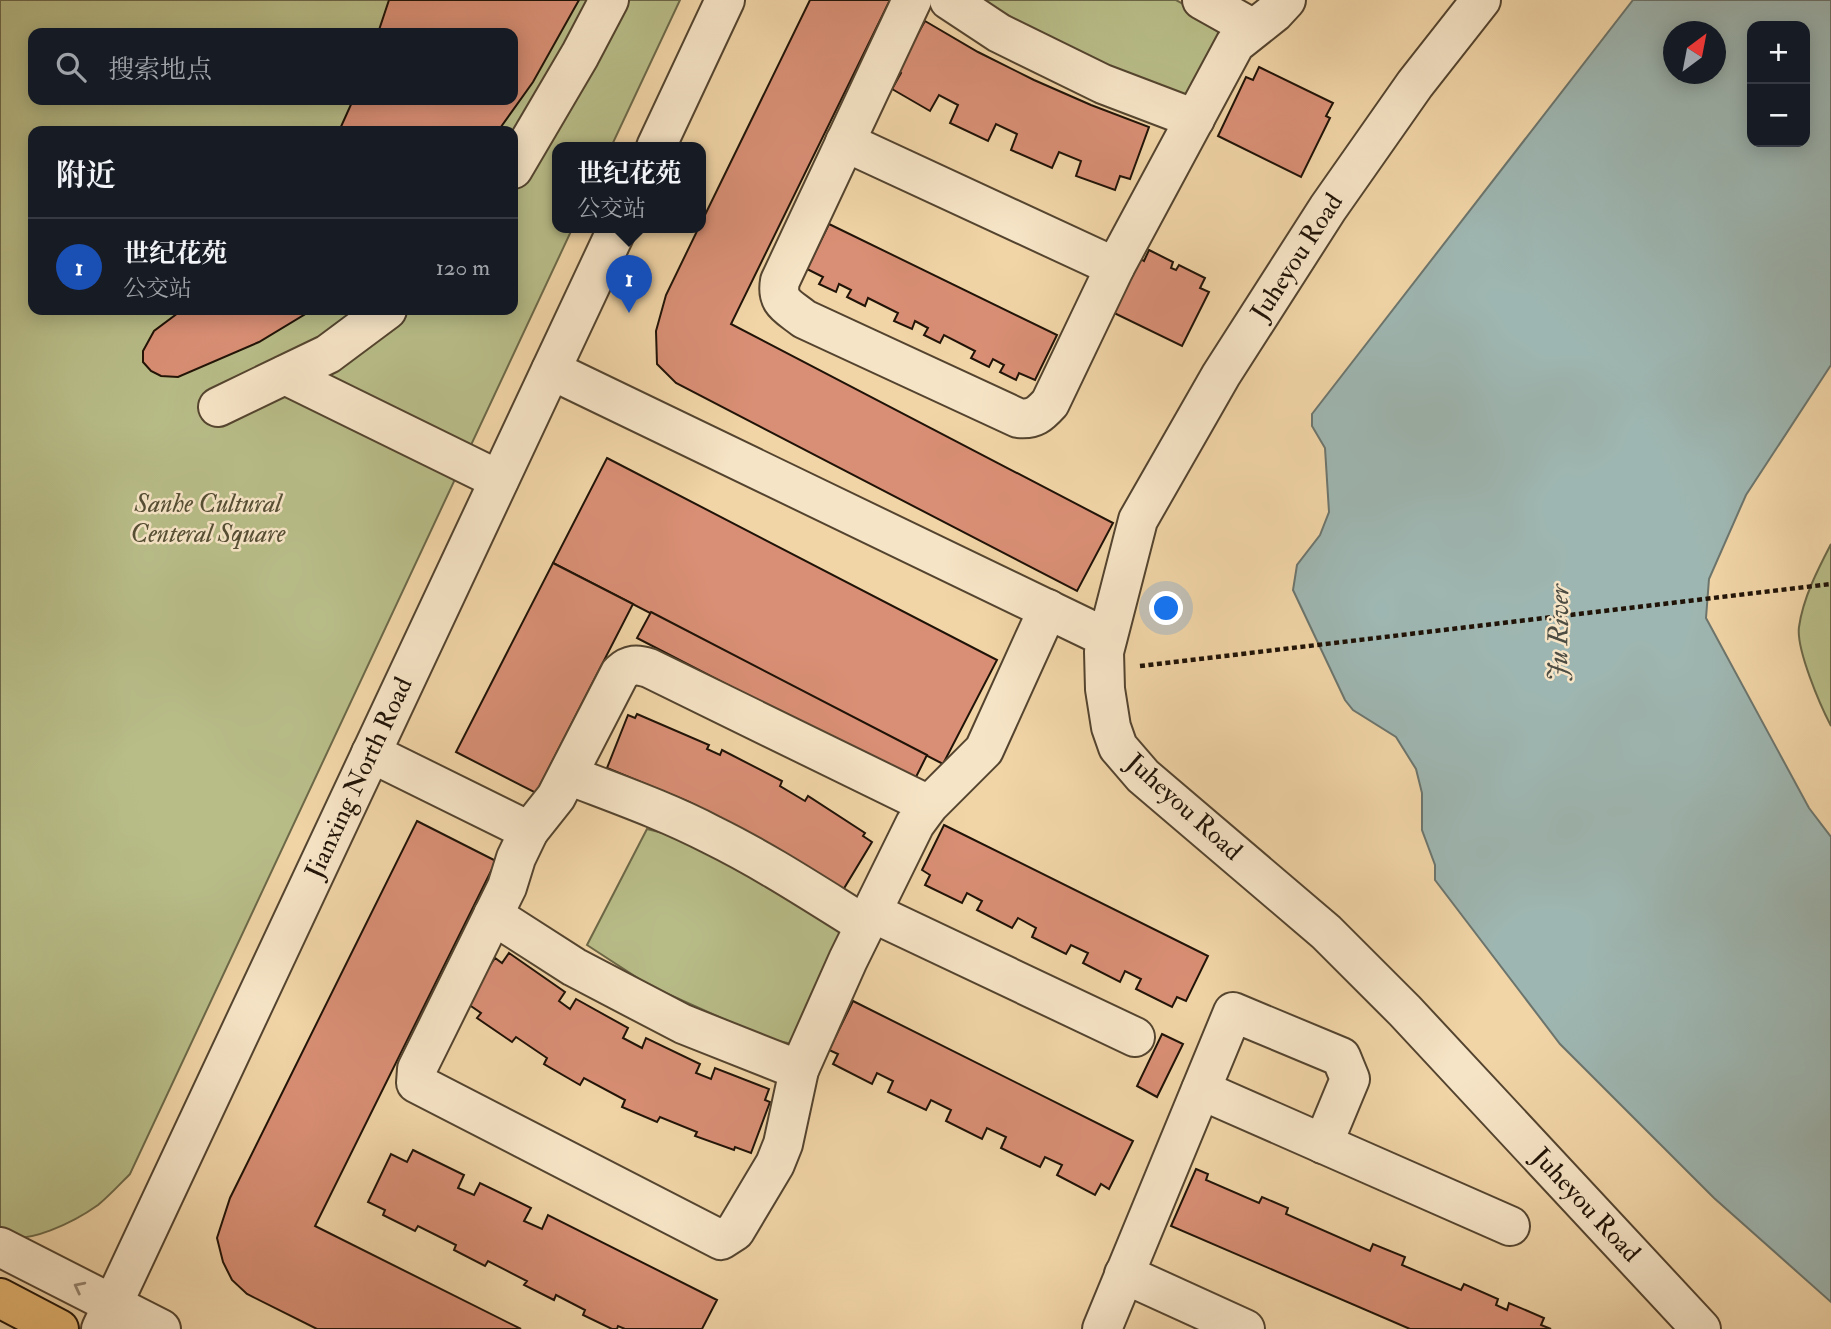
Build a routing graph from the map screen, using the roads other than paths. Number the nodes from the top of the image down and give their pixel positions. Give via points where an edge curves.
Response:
1 (609, 0) edge
2 (725, 0) edge
3 (912, 0) edge
4 (949, 0) edge
5 (1202, 0) edge
6 (1286, 0) edge
7 (1481, 0) edge
8 (1252, 28) junction
9 (1195, 119) junction
10 (658, 142) edge
11 (845, 142) junction
12 (545, 143) edge
13 (518, 165) edge
14 (615, 233) edge
15 (1115, 267) junction
16 (380, 315) edge
17 (551, 370) junction
18 (285, 375) junction
19 (218, 407) dead end
20 (499, 480) junction
21 (1048, 609) junction
22 (1105, 654) junction
23 (371, 753) junction
24 (568, 775) junction
25 (929, 804) junction
26 (529, 831) junction
27 (493, 915) junction
28 (868, 918) junction
29 (1135, 1037) dead end
30 (799, 1070) junction
31 (1201, 1090) junction
32 (1323, 1144) junction
33 (1510, 1226) dead end
34 (0, 1247) edge
35 (1124, 1274) junction
36 (0, 1298) edge
37 (106, 1317) edge
38 (59, 1329) edge
39 (161, 1329) edge
40 (1102, 1329) edge
41 (1245, 1329) edge
42 (1701, 1329) edge

1 - 12 street
2 - 10 street
3 - 11 street
4 - 9 street via 1011,39 1104,84
5 - 8 street
6 - 8 street
7 - 22 street, Juheyou Road via 1328,208 1169,462 1138,520
8 - 9 street via 1235,44
9 - 15 street
11 - 15 street
11 - 15 street via 780,281 781,301 804,318 1018,418 1037,417 1050,403
12 - 13 street
14 - 17 street, Jianxing North Road
16 - 18 street via 328,354
17 - 20 street, Jianxing North Road
17 - 21 street
18 - 19 street
18 - 20 street
20 - 23 street, Jianxing North Road
21 - 22 street
21 - 25 street via 984,750
22 - 42 street, Juheyou Road via 1111,727 1118,747 1143,776 1326,932
23 - 26 street
23 - 37 street, Jianxing North Road
24 - 25 street via 620,673 639,664
24 - 26 street
24 - 28 street via 711,834
25 - 28 street
26 - 27 street
27 - 30 street via 574,967 683,1024
27 - 30 street via 417,1069 416,1083 721,1240 735,1231 775,1164
28 - 29 street
28 - 30 street
31 - 32 street
31 - 32 street via 1233,1013 1341,1057 1350,1079
31 - 35 street
32 - 33 street
37 -> 34 street
35 - 40 street
35 - 41 street
36 - 38 highway
37 - 39 street

